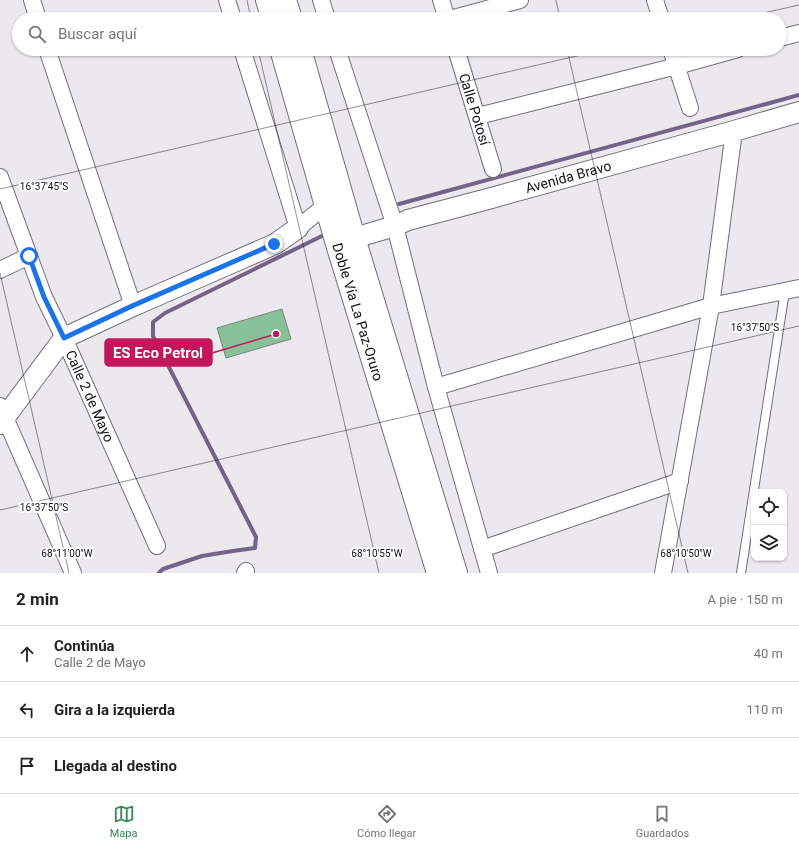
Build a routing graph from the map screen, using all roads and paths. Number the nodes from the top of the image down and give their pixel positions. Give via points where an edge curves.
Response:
1 (32, 0) edge
2 (227, 0) edge
3 (267, 0) edge
4 (286, 0) edge
5 (321, 0) edge
6 (441, 0) edge
7 (520, 0) edge
8 (655, 0) edge
9 (36, 12) edge
10 (231, 12) edge
11 (271, 12) edge
12 (289, 12) edge
13 (325, 12) edge
14 (445, 12) edge
15 (475, 12) edge
16 (659, 12) edge
17 (799, 33) edge
18 (787, 36) edge
19 (49, 56) edge
20 (244, 56) edge
21 (283, 56) edge
22 (302, 56) edge
23 (339, 56) edge
24 (458, 56) edge
25 (673, 56) edge
26 (713, 56) edge
27 (677, 66) junction
28 (690, 108) dead end
29 (799, 112) edge
30 (478, 116) junction
31 (734, 131) junction
32 (493, 169) dead end
33 (0, 177) edge
34 (326, 205) junction
35 (394, 226) junction
36 (298, 228) junction
37 (346, 241) junction
38 (29, 256) junction
39 (0, 270) edge
40 (792, 289) edge
41 (132, 306) junction
42 (711, 306) junction
43 (64, 338) junction
44 (436, 387) junction
45 (2, 416) edge
46 (680, 481) junction
47 (157, 546) dead end
48 (482, 549) junction
49 (73, 573) edge
50 (438, 573) edge
51 (456, 573) edge
52 (489, 573) edge
53 (663, 573) edge
54 (741, 573) edge

1 - 9 street
2 - 10 street
3 - 11 highway
4 - 12 highway
5 - 13 street
6 - 14 street
7 - 15 street
8 - 16 street
17 - 18 street
19 - 41 street
20 - 36 street
21 - 34 highway, Doble Vía La Paz-Oruro
22 - 37 highway, Doble Vía La Paz-Oruro
23 - 35 street
24 - 30 street, Calle Potosí
25 - 27 street
26 - 27 street
27 - 28 street
27 - 30 street
29 - 31 street, Avenida Bravo
30 - 32 street, Calle Potosí
31 - 35 street, Avenida Bravo via 408,220
31 - 42 street
33 - 38 street, Calle 2 de Mayo
34 - 36 street
34 - 37 highway, Doble Vía La Paz-Oruro
35 - 37 street, Avenida Bravo
35 - 44 street
36 - 41 street via 274,244
37 - 50 highway, Doble Vía La Paz-Oruro
37 - 51 highway, Doble Vía La Paz-Oruro
38 - 39 street
38 - 43 street, Calle 2 de Mayo via 44,297
40 - 42 street
40 - 54 lane
41 - 43 street
42 - 44 street
42 - 46 street
43 - 45 street
43 - 47 street, Calle 2 de Mayo
44 - 48 street
45 - 49 street
46 - 48 street
46 - 53 street
48 - 52 street

